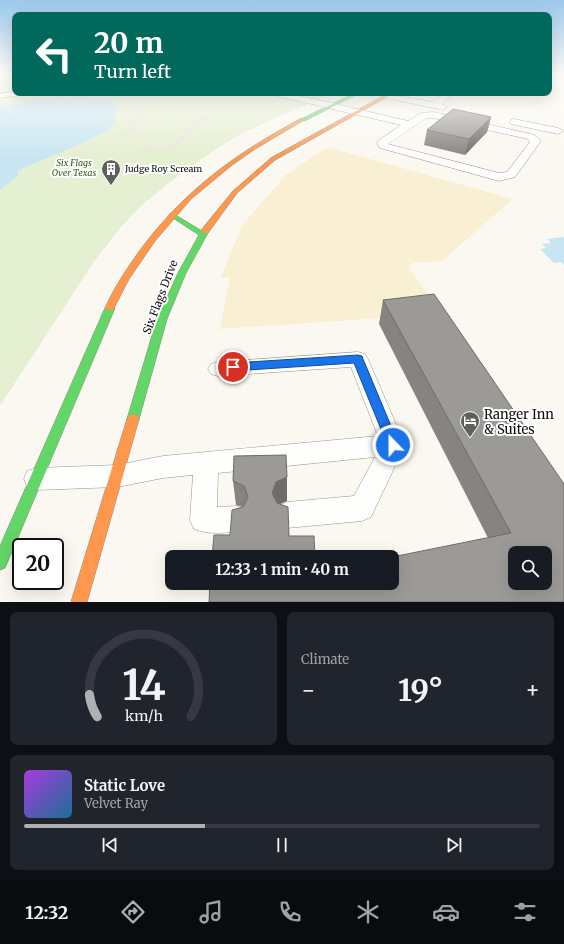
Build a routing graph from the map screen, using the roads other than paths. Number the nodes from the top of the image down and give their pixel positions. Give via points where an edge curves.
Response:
1 (315, 102) edge
2 (341, 102) edge
3 (375, 102) edge
4 (419, 102) edge
5 (439, 102) edge
6 (333, 106) junction
7 (434, 106) junction
8 (449, 109) dead end
9 (358, 112) junction
10 (504, 120) dead end
11 (409, 124) junction
12 (558, 131) dead end
13 (172, 214) junction
14 (202, 234) junction
15 (218, 368) dead end
16 (393, 445) junction
17 (206, 463) junction
18 (117, 476) junction
19 (36, 479) junction
20 (287, 515) edge
21 (236, 519) edge
22 (0, 563) edge
23 (79, 602) edge

1 - 6 lane
2 - 6 street
3 - 9 street, Six Flags Drive
4 - 7 lane
5 - 7 lane
6 - 9 street
6 - 13 street via 241,155 208,179
7 - 8 lane
9 - 11 lane
9 - 14 street, Six Flags Drive via 272,160 231,197
10 - 12 lane
11 - 11 lane via 424,115 433,114 531,137 536,141 511,175 499,177 384,146 382,142
13 - 14 street
13 - 19 street via 141,253 113,300
14 - 18 street, Six Flags Drive via 174,286 162,319
15 - 16 lane via 358,359
16 - 17 lane
16 - 20 lane via 362,508
17 - 18 lane via 163,467
17 - 21 lane via 203,520
18 - 19 lane
18 - 23 street, Six Flags Drive
19 - 22 street

